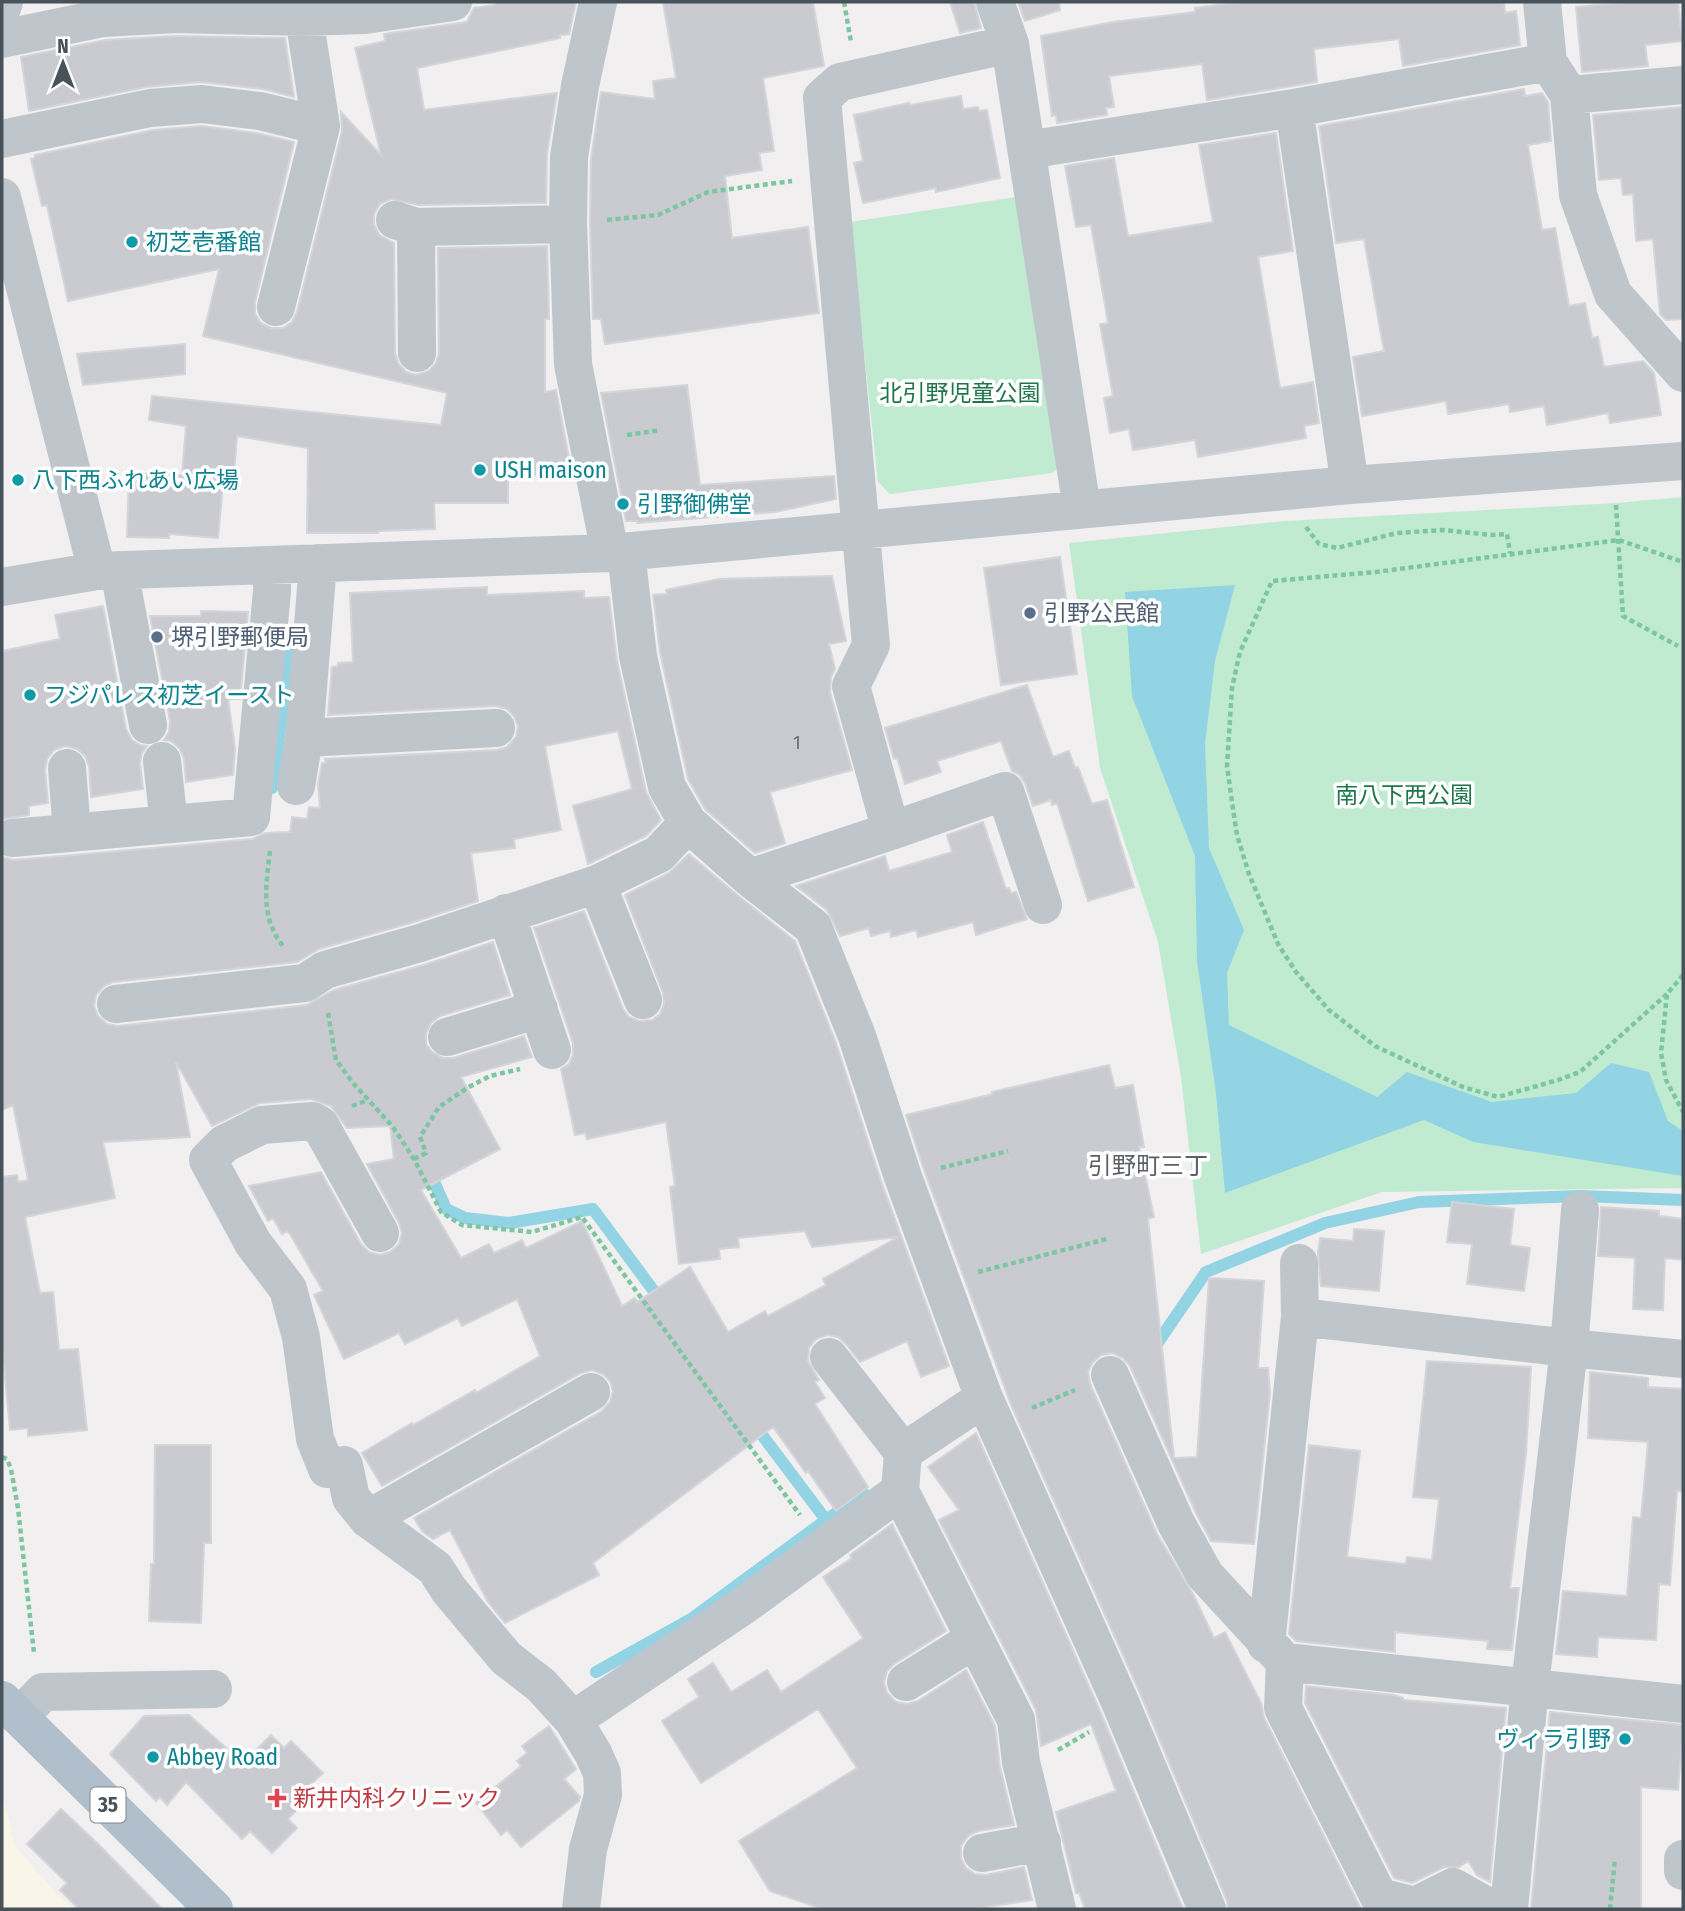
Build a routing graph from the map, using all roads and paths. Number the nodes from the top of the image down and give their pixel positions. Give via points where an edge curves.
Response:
1 (4, 2) edge
2 (453, 2) edge
3 (598, 2) edge
4 (995, 2) edge
5 (1542, 2) edge
6 (2, 8) edge
7 (304, 17) junction
8 (2, 39) edge
9 (1010, 44) junction
10 (1548, 62) junction
11 (1683, 85) edge
12 (1569, 95) junction
13 (1294, 108) junction
14 (321, 127) junction
15 (2, 139) edge
16 (1027, 150) junction
17 (830, 176) junction
18 (2, 197) edge
19 (568, 224) junction
20 (276, 307) dead end
21 (417, 353) dead end
22 (1683, 373) edge
23 (1683, 461) edge
24 (1613, 466) junction
25 (1350, 485) junction
26 (1082, 509) junction
27 (1293, 526) dead end
28 (862, 530) junction
29 (1619, 540) junction
30 (618, 553) junction
31 (1510, 553) junction
32 (1683, 562) edge
33 (318, 563) junction
34 (272, 565) junction
35 (108, 571) junction
36 (2, 587) edge
37 (1678, 646) dead end
38 (148, 725) dead end
39 (496, 728) dead end
40 (304, 738) junction
41 (162, 761) dead end
42 (67, 768) dead end
43 (296, 786) dead end
44 (688, 823) junction
45 (169, 824) junction
46 (891, 831) junction
47 (72, 833) junction
48 (12, 838) dead end
49 (271, 842) dead end
50 (750, 878) junction
51 (597, 884) junction
52 (1043, 905) dead end
53 (506, 913) junction
54 (1683, 975) edge
55 (315, 977) junction
56 (1667, 994) junction
57 (643, 1000) dead end
58 (116, 1004) dead end
59 (539, 1009) junction
60 (447, 1037) dead end
61 (538, 1058) joint
62 (1683, 1112) edge
63 (1009, 1151) dead end
64 (414, 1159) junction
65 (903, 1177) junction
66 (1580, 1210) dead end
67 (380, 1233) dead end
68 (1107, 1239) dead end
69 (1299, 1263) dead end
70 (940, 1282) junction
71 (1300, 1317) junction
72 (1569, 1348) junction
73 (830, 1357) dead end
74 (1683, 1359) edge
75 (1110, 1375) joint
76 (591, 1392) dead end
77 (990, 1411) junction
78 (903, 1452) junction
79 (2, 1457) edge
80 (900, 1491) junction
81 (368, 1519) junction
82 (807, 1524) dead end
83 (975, 1639) junction
84 (1275, 1653) junction
85 (906, 1682) dead end
86 (1530, 1686) junction
87 (213, 1689) dead end
88 (21, 1703) edge
89 (1683, 1704) edge
90 (573, 1720) junction
91 (1042, 1842) junction
92 (982, 1853) dead end
93 (1615, 1859) dead end
94 (1683, 1859) edge
95 (1683, 1871) edge
96 (214, 1909) edge
97 (582, 1909) edge
98 (1057, 1909) edge
99 (1207, 1909) edge
100 (1492, 1909) edge
101 (1510, 1909) edge
102 (1610, 1909) edge

1 - 6 street
2 - 7 street via 365,15
3 - 19 street via 569,157
4 - 9 street
5 - 10 street
7 - 8 street via 176,14 103,18
7 - 14 street
9 - 16 street
9 - 17 street via 840,82 822,98
10 - 12 street
10 - 13 street
11 - 12 street
12 - 22 street via 1578,195 1613,294
13 - 16 street
13 - 25 street
14 - 15 street via 260,111 202,104 150,108
14 - 20 street
16 - 26 street
17 - 19 path via 708,192 657,215
17 - 28 street
18 - 35 street
19 - 21 street via 405,224
19 - 30 street via 573,364
23 - 24 street
24 - 25 street
24 - 29 path
25 - 26 street
26 - 28 street
27 - 31 path via 1306,527 1319,544 1337,548 1397,533 1507,534
28 - 30 street
28 - 46 street via 871,645 851,686
29 - 31 path
29 - 32 path
29 - 37 path via 1623,615
30 - 33 street
30 - 44 street via 667,787
31 - 56 path via 1272,581 1240,652 1229,724 1227,766 1237,835 1249,874 1278,944 1329,1010 1375,1046 1462,1087 1498,1097 1580,1072
33 - 34 street
33 - 40 street
34 - 35 street
34 - 45 street via 251,817
35 - 36 street
35 - 38 street
39 - 40 street
40 - 43 street
41 - 45 street
42 - 47 street
44 - 50 street
44 - 51 street via 659,853
45 - 47 street
46 - 50 street
46 - 52 street via 1005,791
47 - 48 street
49 - 55 path via 269,924 292,957
50 - 65 street via 813,927 857,1036
51 - 53 street
51 - 57 street
53 - 55 street
53 - 59 street
54 - 56 path
55 - 58 street via 305,983
55 - 64 path via 325,995 336,1060
56 - 62 path via 1661,1053 1666,1080
59 - 60 street
59 - 61 street
61 - 64 path via 490,1076 439,1107 421,1137 426,1153
63 - 65 path
64 - 82 path via 440,1212 462,1225 532,1232 582,1217
65 - 70 street
66 - 72 street
67 - 81 street via 320,1125 313,1121 262,1125 223,1144 208,1160 253,1243 288,1289 315,1439 327,1469 344,1465 351,1498
68 - 70 path
69 - 71 street
70 - 77 street
71 - 72 street
71 - 84 street
72 - 74 street
72 - 86 street
73 - 78 street
75 - 77 path
75 - 84 street via 1176,1523 1205,1575
76 - 81 street
77 - 78 street
77 - 99 street
78 - 80 street
79 - 88 path via 11,1469 35,1668
80 - 83 street
80 - 90 street
81 - 90 street via 435,1568 506,1658 541,1685
83 - 85 street
83 - 91 street via 1016,1720 1021,1762
84 - 86 street
84 - 100 street via 1283,1708 1379,1897 1415,1906 1453,1887
86 - 89 street
86 - 101 street
87 - 88 street
88 - 96 main road, 35
90 - 97 street via 602,1773 603,1795 587,1849
91 - 92 street
91 - 98 street
93 - 102 path
94 - 95 street

